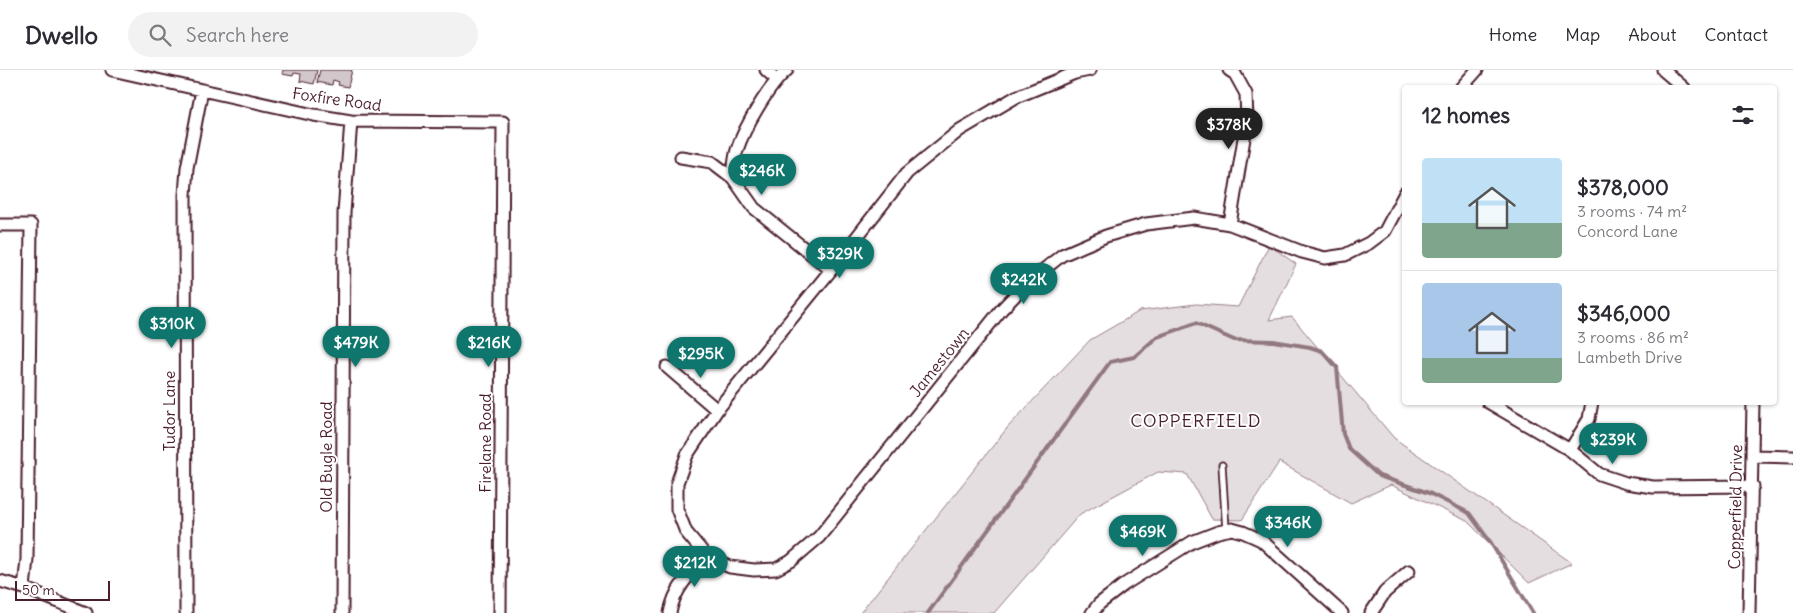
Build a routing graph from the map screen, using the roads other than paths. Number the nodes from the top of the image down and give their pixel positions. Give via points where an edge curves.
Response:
1 (112, 70) edge
2 (766, 70) edge
3 (787, 70) edge
4 (1090, 70) edge
5 (1229, 70) edge
6 (1459, 70) edge
7 (1477, 70) edge
8 (1663, 70) edge
9 (776, 79) junction
10 (1464, 83) edge
11 (1680, 85) edge
12 (202, 90) junction
13 (351, 121) junction
14 (503, 122) joint
15 (681, 157) dead end
16 (733, 178) junction
17 (1402, 199) edge
18 (1230, 224) junction
19 (0, 225) edge
20 (831, 270) junction
21 (667, 367) dead end
22 (1493, 405) edge
23 (1591, 405) edge
24 (1753, 405) edge
25 (717, 410) junction
26 (1570, 450) junction
27 (1752, 456) junction
28 (1793, 457) edge
29 (1222, 465) dead end
30 (1752, 486) junction
31 (1222, 531) junction
32 (706, 557) junction
33 (1409, 571) dead end
34 (0, 581) edge
35 (24, 588) junction
36 (86, 613) edge
37 (186, 613) edge
38 (342, 613) edge
39 (500, 613) edge
40 (670, 613) edge
41 (1092, 613) edge
42 (1342, 613) edge
43 (1371, 613) edge
44 (1749, 613) edge

1 - 12 street, Foxfire Road
2 - 9 street
3 - 9 street
4 - 20 street via 1016,97 935,149 907,173
5 - 18 street via 1235,74 1246,94 1247,120
6 - 10 street
7 - 10 street
8 - 11 street
9 - 16 street via 745,131 736,152
12 - 13 street, Foxfire Road
12 - 37 street, Tudor Lane via 184,195
13 - 14 street, Foxfire Road
13 - 38 street, Old Bugle Road via 344,212
14 - 39 street, Firelane Road
15 - 16 street via 712,162
16 - 20 street via 754,208
17 - 18 street, Jamestown via 1386,231 1345,255 1324,258
18 - 32 street, Jamestown via 1194,218 1146,224 1106,236 1062,255 1001,310 819,538 776,569 730,567
19 - 35 street via 31,225
20 - 25 street
21 - 25 street
22 - 26 street
23 - 26 street via 1589,419
24 - 27 street, Copperfield Drive
25 - 32 street via 687,455 677,483 677,510 686,532
26 - 30 street via 1600,474 1626,483 1653,487
27 - 28 street
27 - 30 street, Copperfield Drive
29 - 31 lane
30 - 44 street, Copperfield Drive
31 - 41 street via 1192,542 1126,584
31 - 42 street via 1232,529 1261,540
32 - 40 street via 687,576 672,600
33 - 43 street via 1386,592
34 - 35 street
35 - 36 street

